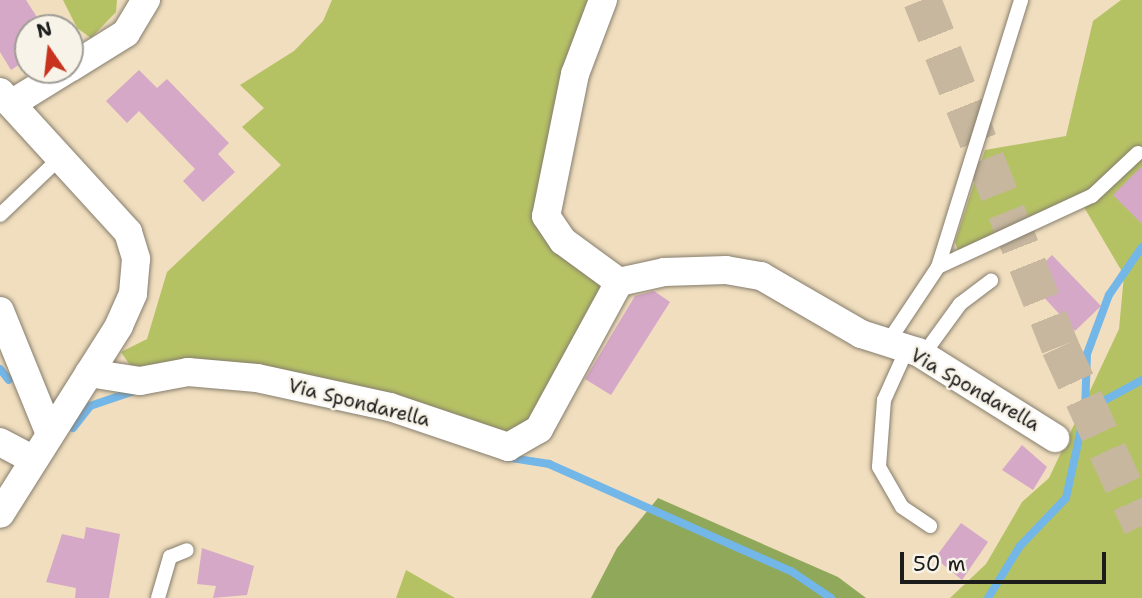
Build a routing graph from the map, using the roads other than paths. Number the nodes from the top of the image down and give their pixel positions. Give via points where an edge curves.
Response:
1 (146, 0) edge
2 (603, 0) edge
3 (1021, 0) edge
4 (84, 59) edge
5 (36, 84) edge
6 (6, 98) edge
7 (1138, 153) dead end
8 (61, 157) junction
9 (0, 215) edge
10 (938, 267) junction
11 (991, 281) dead end
12 (619, 282) junction
13 (0, 311) edge
14 (906, 349) junction
15 (89, 373) junction
16 (50, 435) junction
17 (1055, 438) dead end
18 (0, 442) edge
19 (32, 459) junction
20 (0, 514) edge
21 (930, 526) dead end
22 (187, 550) dead end
23 (158, 598) edge

1 - 4 street via 126,33
2 - 12 street via 575,74 546,216 557,236
3 - 10 lane
5 - 6 street
6 - 8 street
7 - 10 lane via 1092,196
8 - 9 lane
8 - 15 street via 128,232 136,259 133,294
10 - 14 lane
11 - 14 lane
12 - 14 street, Via Spondarella via 664,272 761,276
12 - 15 street, Via Spondarella via 538,429 508,447 390,407 257,378 188,372 140,381
13 - 16 street
14 - 17 street, Via Spondarella
14 - 21 lane via 884,400 879,467 902,507
15 - 16 street
16 - 19 street
18 - 19 street
19 - 20 street
22 - 23 lane via 170,556

